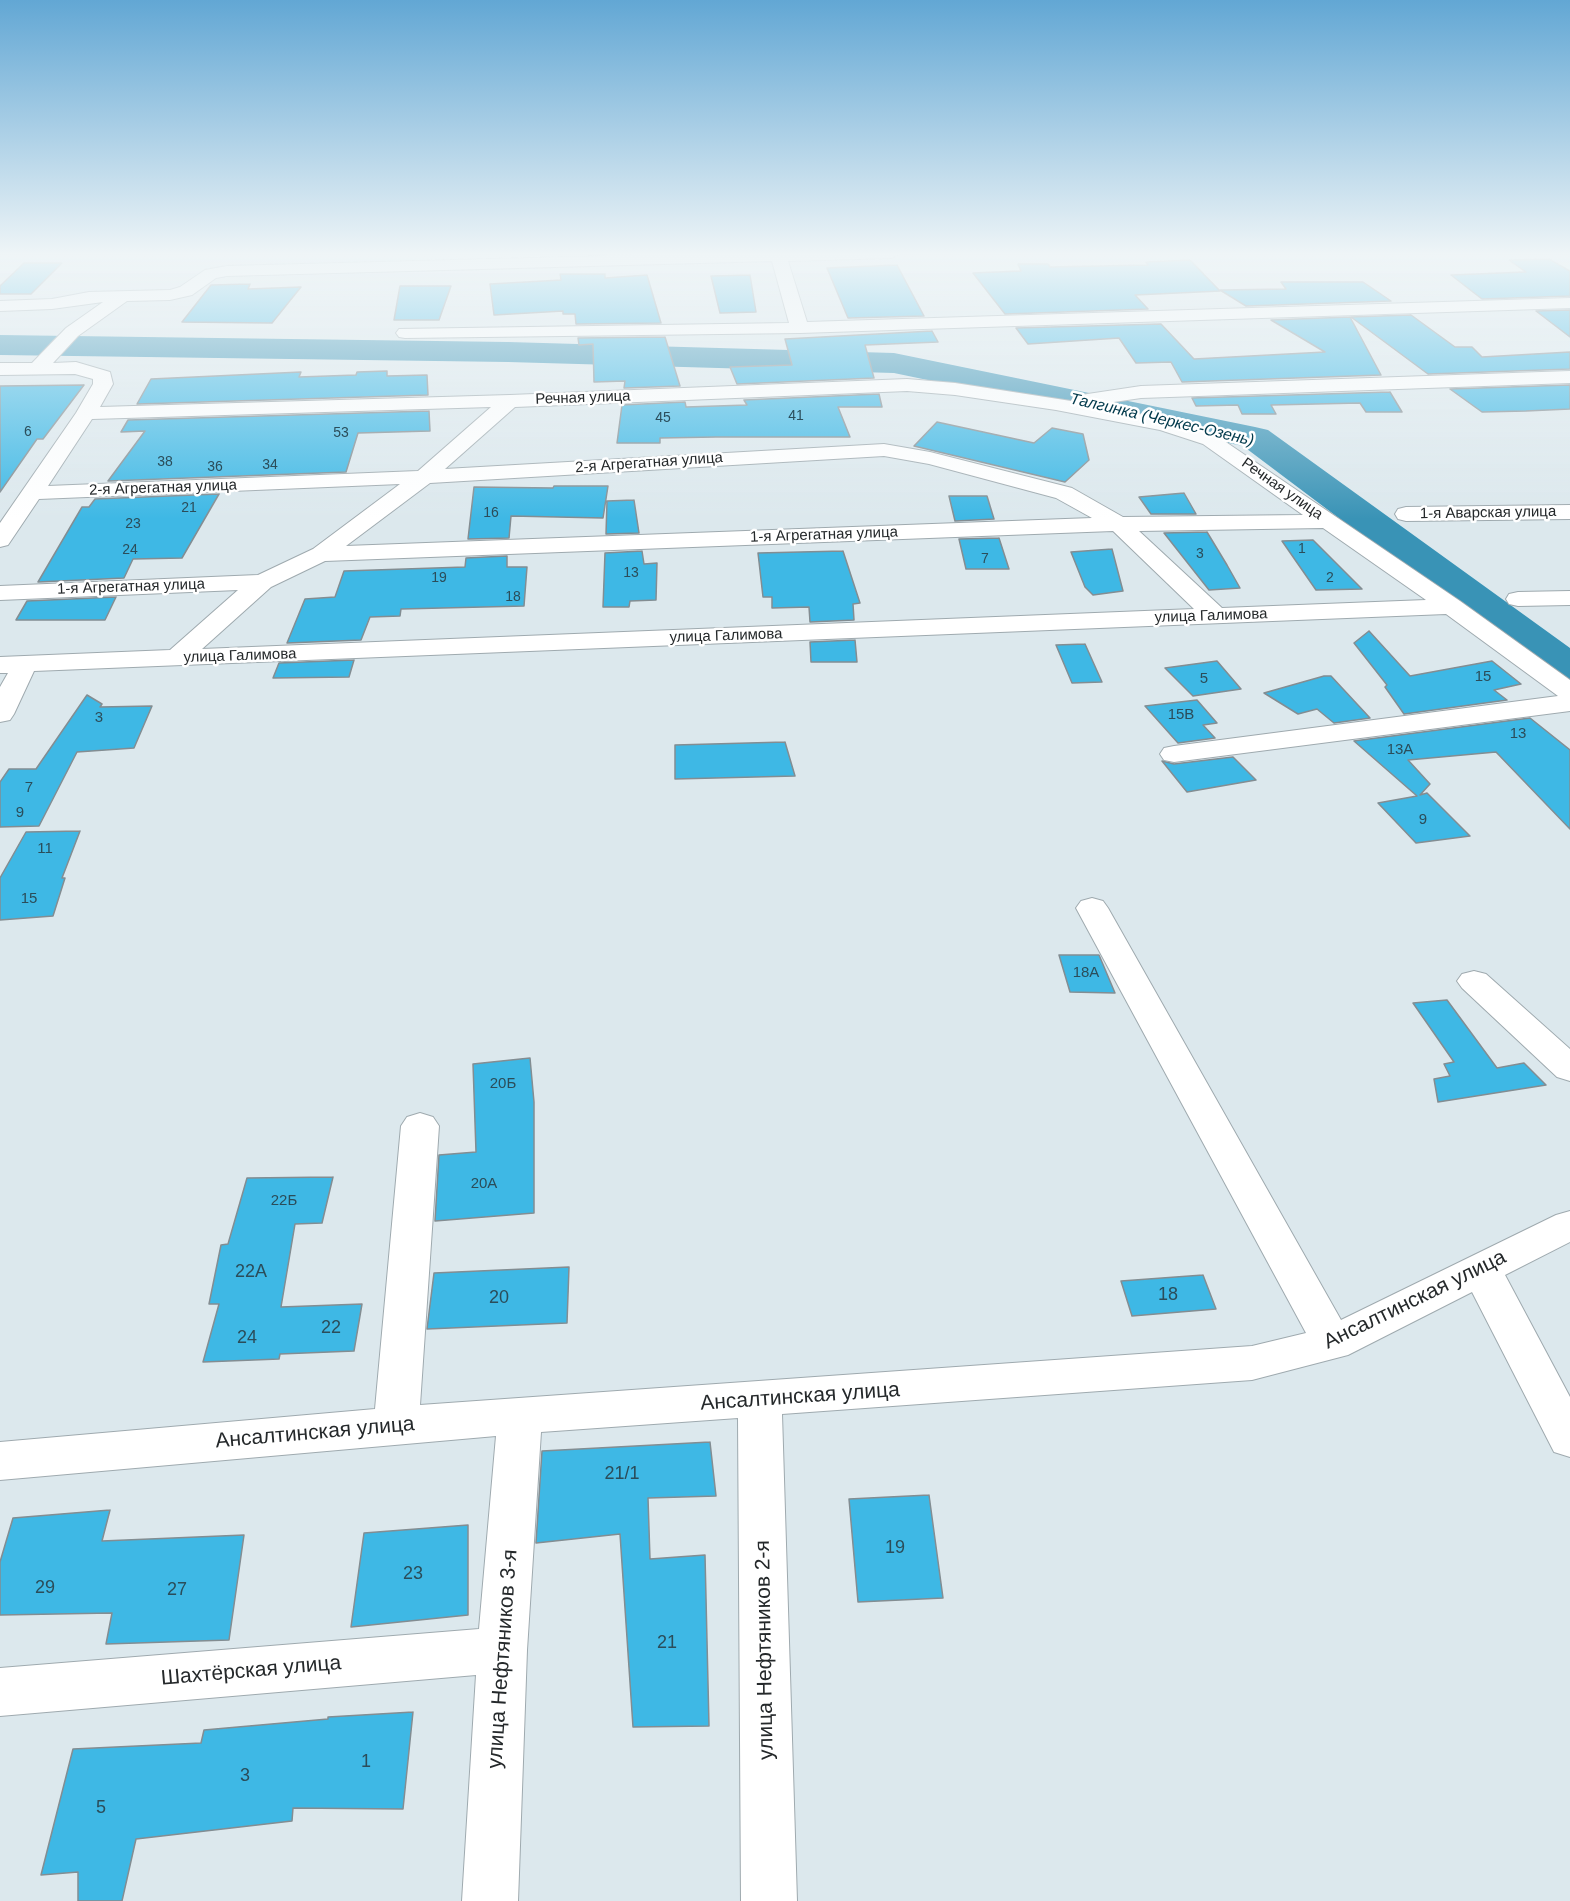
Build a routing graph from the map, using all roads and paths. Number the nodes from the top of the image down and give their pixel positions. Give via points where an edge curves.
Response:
1 (63, 342) edge
2 (38, 368) junction
3 (0, 369) edge
4 (1570, 377) edge
5 (510, 400) junction
6 (1056, 404) junction
7 (86, 412) junction
8 (424, 477) junction
9 (33, 494) junction
10 (1570, 512) edge
11 (1406, 514) dead end
12 (1327, 521) junction
13 (1119, 524) junction
14 (0, 540) edge
15 (321, 554) junction
16 (262, 582) junction
17 (0, 593) edge
18 (1570, 598) edge
19 (1518, 599) dead end
20 (1452, 606) junction
21 (1215, 615) junction
22 (176, 659) junction
23 (12, 665) edge
24 (1570, 693) edge
25 (1570, 703) edge
26 (0, 714) edge
27 (1174, 754) dead end
28 (1092, 908) dead end
29 (1474, 981) dead end
30 (1570, 1069) edge
31 (420, 1126) dead end
32 (1570, 1225) edge
33 (1480, 1269) junction
34 (1333, 1343) junction
35 (760, 1400) junction
36 (520, 1417) junction
37 (396, 1425) junction
38 (1570, 1439) edge
39 (0, 1461) edge
40 (502, 1650) junction
41 (0, 1692) edge
42 (489, 1901) edge
43 (769, 1901) edge

1 - 2 street
2 - 3 street
2 - 7 street via 76,368 103,376 103,384
4 - 6 street via 1141,392
5 - 6 street, Речная улица via 907,385
5 - 7 street, Речная улица
5 - 8 street
6 - 12 street, Речная улица via 1164,425 1210,440
7 - 9 street
8 - 9 street, 2-я Агрегатная улица
8 - 13 street, 2-я Агрегатная улица via 884,450 1064,493
8 - 15 street
9 - 14 street
10 - 11 street, 1-я Аварская улица
12 - 13 street, 1-я Агрегатная улица
12 - 20 street, Речная улица
13 - 15 street, 1-я Агрегатная улица
13 - 21 street, 2-я Агрегатная улица
15 - 16 street
16 - 17 street, 1-я Агрегатная улица
16 - 22 street
18 - 19 street
20 - 21 street, улица Галимова
20 - 24 street, Речная улица
21 - 22 street, улица Галимова
22 - 23 street, улица Галимова
23 - 26 street
25 - 27 street
28 - 34 street
29 - 30 street
31 - 37 street
32 - 33 street, Ансалтинская улица
33 - 34 street, Ансалтинская улица
33 - 38 street
34 - 35 street, Ансалтинская улица via 1252,1363
35 - 36 street, Ансалтинская улица
35 - 43 street, улица Нефтяников 2-я
36 - 37 street, Ансалтинская улица
36 - 40 street, улица Нефтяников 3-я
37 - 39 street, Ансалтинская улица
40 - 41 street, Шахтёрская улица
40 - 42 street, улица Нефтяников 3-я

